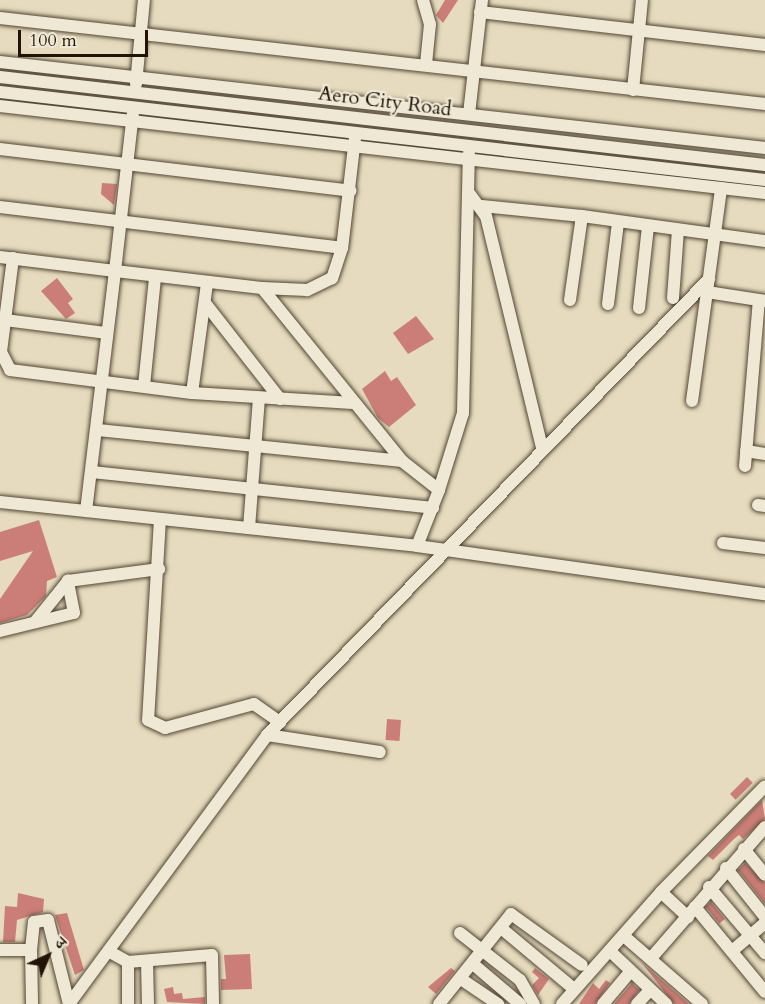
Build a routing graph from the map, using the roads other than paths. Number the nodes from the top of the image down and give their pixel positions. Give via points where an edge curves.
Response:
1 (144, 0) edge
2 (423, 0) edge
3 (642, 0) edge
4 (481, 6) edge
5 (0, 18) edge
6 (141, 32) junction
7 (638, 32) junction
8 (765, 45) edge
9 (0, 62) edge
10 (426, 64) junction
11 (474, 74) junction
12 (0, 77) edge
13 (137, 77) junction
14 (633, 90) junction
15 (136, 91) junction
16 (0, 92) edge
17 (765, 104) edge
18 (0, 106) edge
19 (134, 107) junction
20 (469, 114) junction
21 (133, 120) junction
22 (355, 139) junction
23 (469, 146) junction
24 (765, 148) edge
25 (0, 149) edge
26 (469, 159) junction
27 (127, 165) junction
28 (765, 165) edge
29 (765, 180) edge
30 (721, 188) junction
31 (350, 190) junction
32 (469, 193) junction
33 (765, 194) edge
34 (482, 206) junction
35 (0, 207) edge
36 (582, 216) junction
37 (120, 221) junction
38 (618, 223) junction
39 (648, 226) junction
40 (678, 230) junction
41 (716, 235) junction
42 (765, 241) edge
43 (342, 248) junction
44 (6, 257) edge
45 (115, 270) junction
46 (155, 277) junction
47 (709, 279) junction
48 (207, 283) junction
49 (262, 288) junction
50 (707, 292) junction
51 (672, 298) dead end
52 (570, 300) dead end
53 (762, 301) edge
54 (205, 303) junction
55 (608, 304) dead end
56 (639, 309) dead end
57 (5, 320) junction
58 (107, 333) junction
59 (761, 347) edge
60 (101, 380) junction
61 (144, 386) junction
62 (192, 393) junction
63 (259, 398) junction
64 (280, 399) junction
65 (692, 401) dead end
66 (353, 403) junction
67 (98, 430) junction
68 (542, 447) junction
69 (256, 449) junction
70 (746, 451) junction
71 (765, 454) edge
72 (402, 461) junction
73 (745, 466) dead end
74 (92, 472) junction
75 (253, 487) junction
76 (438, 490) junction
77 (0, 502) edge
78 (433, 508) junction
79 (86, 511) junction
80 (160, 519) junction
81 (249, 528) junction
82 (723, 543) dead end
83 (417, 546) junction
84 (765, 548) edge
85 (445, 549) junction
86 (159, 569) junction
87 (68, 581) junction
88 (765, 594) edge
89 (35, 622) junction
90 (0, 631) edge
91 (280, 722) junction
92 (267, 735) junction
93 (380, 752) dead end
94 (763, 792) edge
95 (763, 833) edge
96 (744, 849) junction
97 (726, 868) junction
98 (765, 875) edge
99 (709, 887) junction
100 (661, 892) junction
101 (691, 912) junction
102 (765, 917) edge
103 (765, 923) edge
104 (501, 928) junction
105 (460, 933) dead end
106 (750, 936) junction
107 (625, 937) junction
108 (0, 950) edge
109 (32, 950) junction
110 (482, 950) junction
111 (732, 951) junction
112 (110, 952) junction
113 (611, 952) junction
114 (765, 953) edge
115 (652, 957) junction
116 (147, 961) junction
117 (128, 962) junction
118 (473, 963) junction
119 (582, 965) dead end
120 (630, 972) junction
121 (461, 979) junction
122 (574, 989) junction
123 (650, 990) junction
124 (765, 992) edge
125 (443, 999) edge
126 (32, 1004) edge
127 (69, 1004) edge
128 (128, 1004) edge
129 (148, 1004) edge
130 (213, 1004) edge
131 (458, 1004) edge
132 (498, 1004) edge
133 (520, 1004) edge
134 (534, 1004) edge
135 (562, 1004) edge
136 (603, 1004) edge
137 (637, 1004) edge
138 (666, 1004) edge
139 (702, 1004) edge

1 - 6 street
2 - 10 street via 430,29
3 - 7 street
4 - 7 street
4 - 11 street
5 - 6 street
6 - 10 street
6 - 13 street
7 - 8 street
7 - 14 street
9 - 13 street
10 - 11 street
11 - 14 street
11 - 20 street
12 - 15 street, Aero City Road
13 - 15 street
13 - 20 street
14 - 17 street
15 - 28 street, Aero City Road
16 - 19 street, Aero City Road
18 - 21 street
19 - 21 street
19 - 22 street, Aero City Road
20 - 24 street
21 - 22 street
21 - 27 street
22 - 23 street, Aero City Road
22 - 26 street
22 - 31 street
23 - 26 street
23 - 29 street, Aero City Road
25 - 27 street
26 - 30 street
26 - 32 street
27 - 31 street
27 - 37 street
30 - 33 street
30 - 41 street
31 - 43 street
32 - 34 street
32 - 76 street via 463,413
34 - 36 street
34 - 68 street
35 - 37 street
36 - 38 street
36 - 52 street
37 - 43 street
37 - 45 street
38 - 39 street
38 - 55 street
39 - 40 street
39 - 56 street
40 - 41 street
40 - 51 street
41 - 42 street
41 - 47 street
43 - 49 street via 339,266 322,286
44 - 45 street
44 - 57 street
45 - 46 street
45 - 58 street
46 - 48 street
46 - 61 street
47 - 50 street
47 - 68 street
48 - 49 street
48 - 54 street
49 - 66 street
50 - 53 street
50 - 65 street
53 - 59 street
54 - 62 street
54 - 64 street
57 - 58 street
57 - 60 street via 2,360 10,370
58 - 60 street
59 - 70 street
60 - 61 street
60 - 67 street
61 - 62 street
62 - 63 street
63 - 64 street
63 - 69 street
64 - 66 street
66 - 72 street
67 - 69 street
67 - 74 street
68 - 85 street
69 - 72 street
69 - 75 street
70 - 71 street
70 - 73 street
72 - 76 street
74 - 75 street
74 - 79 street
75 - 78 street
75 - 81 street
76 - 78 street
77 - 79 street
78 - 83 street
79 - 80 street
80 - 81 street
80 - 86 street
81 - 83 street
82 - 84 street
83 - 85 street
85 - 88 street
85 - 91 street
86 - 87 street
86 - 91 street via 148,720 165,728 254,704
87 - 89 street
87 - 89 street via 74,613
89 - 90 street
91 - 92 street
92 - 93 street
92 - 112 street
94 - 100 street
95 - 96 street
96 - 97 street
96 - 98 street
97 - 99 street
97 - 102 street
99 - 101 street
99 - 106 street
100 - 101 street
100 - 107 street
101 - 111 street
101 - 115 street
103 - 106 street
104 - 110 street
104 - 119 street via 511,914
104 - 122 street
105 - 110 street
106 - 111 street
106 - 114 street
107 - 113 street
107 - 115 street
108 - 109 street
109 - 126 street
109 - 127 street via 34,922 48,920
110 - 118 street
110 - 134 street via 519,980
111 - 124 street
112 - 117 street
112 - 127 street
113 - 120 street
113 - 122 street
115 - 139 street
116 - 117 street
116 - 129 street
116 - 130 street via 212,955
117 - 128 street
118 - 121 street
118 - 133 street
120 - 123 street
120 - 136 street
121 - 125 street
121 - 132 street
122 - 135 street
123 - 137 street
123 - 138 street
125 - 131 street

